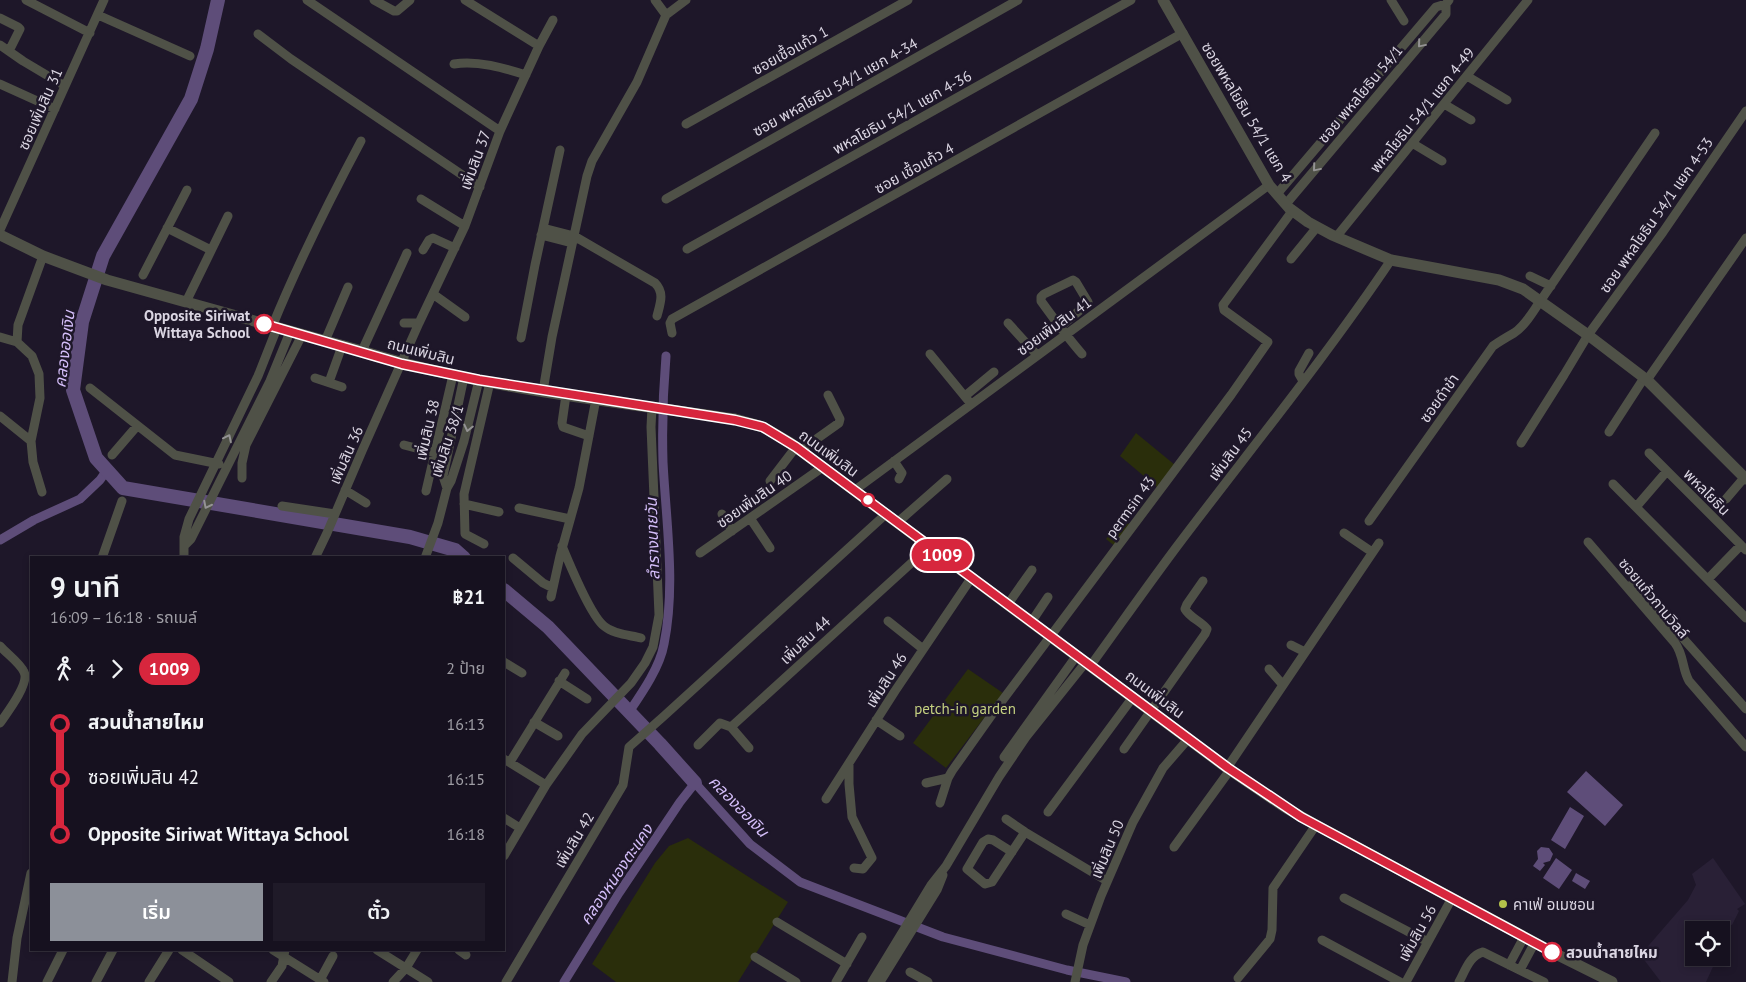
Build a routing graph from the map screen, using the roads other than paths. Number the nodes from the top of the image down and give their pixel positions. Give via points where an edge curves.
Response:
1 (26, 0) edge
2 (104, 0) edge
3 (307, 0) edge
4 (374, 0) edge
5 (410, 0) edge
6 (464, 0) edge
7 (655, 0) edge
8 (686, 0) edge
9 (908, 0) edge
10 (1018, 0) edge
11 (1131, 0) edge
12 (1163, 0) edge
13 (1391, 0) edge
14 (1528, 0) edge
15 (1447, 2) edge
16 (317, 3) edge
17 (98, 15) junction
18 (666, 15) junction
19 (0, 18) edge
20 (553, 20) dead end
21 (1404, 21) dead end
22 (90, 33) junction
23 (1183, 33) junction
24 (258, 34) dead end
25 (0, 45) edge
26 (539, 46) junction
27 (9, 51) junction
28 (190, 56) dead end
29 (454, 64) dead end
30 (526, 75) junction
31 (1467, 76) junction
32 (1374, 79) junction
33 (0, 84) edge
34 (65, 86) junction
35 (1384, 88) junction
36 (1507, 100) dead end
37 (1444, 104) junction
38 (55, 109) junction
39 (1746, 111) edge
40 (1471, 120) dead end
41 (686, 124) dead end
42 (500, 131) junction
43 (1655, 133) dead end
44 (361, 140) dead end
45 (1412, 143) junction
46 (560, 150) dead end
47 (1442, 160) dead end
48 (1269, 185) junction
49 (480, 187) junction
50 (187, 190) dead end
51 (1277, 194) junction
52 (666, 198) dead end
53 (421, 199) dead end
54 (1289, 207) junction
55 (228, 216) dead end
56 (465, 226) junction
57 (1317, 227) junction
58 (167, 228) junction
59 (0, 230) edge
60 (542, 232) junction
61 (0, 235) edge
62 (1337, 236) junction
63 (1746, 238) edge
64 (573, 239) junction
65 (455, 248) junction
66 (688, 249) dead end
67 (211, 250) junction
68 (423, 250) dead end
69 (406, 253) dead end
70 (43, 256) junction
71 (1291, 259) dead end
72 (1391, 260) junction
73 (143, 275) dead end
74 (1530, 276) dead end
75 (1551, 286) junction
76 (348, 287) dead end
77 (433, 294) junction
78 (1541, 300) junction
79 (186, 302) junction
80 (657, 316) dead end
81 (465, 317) dead end
82 (404, 322) dead end
83 (1008, 323) dead end
84 (419, 324) junction
85 (274, 328) junction
86 (1063, 331) junction
87 (296, 333) junction
88 (672, 333) dead end
89 (1588, 335) junction
90 (0, 337) edge
91 (521, 338) dead end
92 (325, 341) junction
93 (17, 342) junction
94 (342, 346) junction
95 (362, 351) junction
96 (1309, 353) dead end
97 (930, 354) dead end
98 (1082, 354) dead end
99 (1037, 355) junction
100 (402, 364) junction
101 (994, 372) dead end
102 (459, 376) junction
103 (315, 378) dead end
104 (1645, 379) junction
105 (484, 381) junction
106 (1303, 381) junction
107 (329, 382) junction
108 (342, 387) dead end
109 (90, 388) dead end
110 (543, 391) junction
111 (566, 395) junction
112 (828, 395) dead end
113 (1231, 395) joint
114 (965, 396) junction
115 (596, 399) junction
116 (971, 404) junction
117 (659, 408) junction
118 (0, 416) edge
119 (137, 426) junction
120 (1609, 432) dead end
121 (589, 436) junction
122 (31, 441) junction
123 (1521, 443) dead end
124 (404, 445) dead end
125 (798, 449) junction
126 (435, 453) junction
127 (1649, 453) dead end
128 (448, 454) junction
129 (112, 455) dead end
130 (459, 457) junction
131 (894, 461) junction
132 (216, 463) junction
133 (227, 466) junction
134 (824, 467) junction
135 (1667, 471) junction
136 (242, 478) dead end
137 (899, 479) dead end
138 (946, 479) dead end
139 (1745, 479) edge
140 (770, 481) dead end
141 (1613, 484) dead end
142 (446, 488) junction
143 (345, 490) junction
144 (426, 490) dead end
145 (855, 490) junction
146 (42, 492) dead end
147 (1726, 499) dead end
148 (122, 502) dead end
149 (366, 503) dead end
150 (464, 504) junction
151 (282, 506) dead end
152 (1636, 507) junction
153 (519, 508) dead end
154 (499, 512) dead end
155 (722, 514) dead end
156 (886, 514) junction
157 (335, 515) junction
158 (750, 518) junction
159 (570, 519) junction
160 (193, 521) junction
161 (1369, 521) dead end
162 (898, 522) junction
163 (732, 530) junction
164 (1344, 533) dead end
165 (1588, 542) dead end
166 (1379, 543) dead end
167 (484, 544) dead end
168 (562, 546) junction
169 (930, 546) junction
170 (770, 548) dead end
171 (1744, 548) edge
172 (1372, 552) junction
173 (700, 553) dead end
174 (427, 555) edge
175 (103, 556) edge
176 (184, 556) edge
177 (316, 556) edge
178 (513, 558) dead end
179 (1032, 570) dead end
180 (972, 577) junction
181 (1708, 580) junction
182 (1203, 581) dead end
183 (1633, 582) dead end
184 (1048, 597) dead end
185 (1008, 604) junction
186 (1746, 618) edge
187 (888, 621) dead end
188 (1032, 621) junction
189 (1051, 636) junction
190 (641, 638) dead end
191 (1291, 645) dead end
192 (0, 646) edge
193 (923, 649) junction
194 (1305, 652) junction
195 (1085, 661) junction
196 (505, 663) edge
197 (1269, 668) dead end
198 (565, 672) dead end
199 (522, 673) dead end
200 (559, 681) junction
201 (1283, 685) junction
202 (1133, 697) junction
203 (587, 699) dead end
204 (1746, 709) edge
205 (1152, 710) junction
206 (876, 720) junction
207 (534, 722) junction
208 (0, 723) edge
209 (731, 727) junction
210 (558, 736) dead end
211 (900, 736) dead end
212 (1189, 738) junction
213 (698, 745) dead end
214 (1746, 747) edge
215 (749, 748) dead end
216 (1124, 749) dead end
217 (1004, 756) dead end
218 (507, 761) edge
219 (849, 763) junction
220 (1229, 769) junction
221 (948, 778) junction
222 (926, 783) dead end
223 (546, 785) junction
224 (826, 799) dead end
225 (940, 803) dead end
226 (1048, 812) dead end
227 (505, 819) edge
228 (1006, 819) dead end
229 (1316, 825) junction
230 (520, 828) junction
231 (1024, 832) junction
232 (1174, 847) dead end
233 (1012, 852) junction
234 (505, 854) edge
235 (854, 868) dead end
236 (30, 878) edge
237 (1107, 881) junction
238 (1344, 898) dead end
239 (1452, 898) junction
240 (1066, 914) dead end
241 (777, 922) dead end
242 (1090, 925) junction
243 (862, 937) dead end
244 (1524, 937) junction
245 (1322, 940) dead end
246 (1428, 942) junction
247 (1535, 942) junction
248 (62, 951) edge
249 (112, 951) edge
250 (168, 951) edge
251 (183, 951) edge
252 (379, 951) edge
253 (416, 951) edge
254 (285, 953) edge
255 (333, 956) dead end
256 (756, 957) dead end
257 (847, 964) junction
258 (887, 965) junction
259 (1509, 965) junction
260 (406, 968) junction
261 (1520, 970) junction
262 (910, 972) dead end
263 (1238, 978) dead end
264 (1596, 978) edge
265 (97, 981) edge
266 (322, 981) edge
267 (12, 982) edge
268 (47, 982) edge
269 (149, 982) edge
270 (229, 982) edge
271 (271, 982) edge
272 (393, 982) edge
273 (428, 982) edge
274 (506, 982) edge
275 (796, 982) edge
276 (836, 982) edge
277 (872, 982) edge
278 (880, 982) edge
279 (928, 982) edge
280 (1074, 982) edge
281 (1400, 982) edge
282 (1406, 982) edge
283 (1460, 982) edge
284 (1544, 982) edge
285 (1610, 982) edge

1 - 22 street
2 - 17 street, ซอยเพิ่มสิน 31
3 - 16 street
4 - 5 street via 397,11
6 - 26 street
7 - 18 street
8 - 18 street
9 - 41 street, ซอยเชื้อแก้ว 1
10 - 52 street, ซอย พหลโยธิน 54/1 แยก 4-34
11 - 66 street, พหลโยธิน 54/1 แยก 4-36
12 - 23 street, ซอยพหลโยธิน 54/1 แยก 4
13 - 21 street
14 - 31 street, พหลโยธิน 54/1 แยก 4-49
15 - 32 street via 1436,7
15 -> 35 street, ซอย พหลโยธิน 54/1 via 1446,14
16 - 42 street
17 - 22 street, ซอยเพิ่มสิน 31
17 - 28 street
18 - 64 street via 637,82 592,160
19 - 27 street via 20,29
20 - 26 street, เพิ่มสิน 37
22 - 34 street, ซอยเพิ่มสิน 31
23 - 48 street, ซอยพหลโยธิน 54/1 แยก 4
23 - 88 street, ซอย เชื้อแก้ว 4 via 672,320
24 - 49 street
25 - 27 street
26 - 30 street, เพิ่มสิน 37
27 - 34 street
29 - 30 street via 478,64
30 - 42 street, เพิ่มสิน 37
31 - 36 street
31 - 37 street, พหลโยธิน 54/1 แยก 4-49
32 - 35 street
32 - 51 street
33 - 38 street
34 - 38 street, ซอยเพิ่มสิน 31
35 -> 54 street, ซอย พหลโยธิน 54/1
37 - 40 street
37 - 45 street, พหลโยธิน 54/1 แยก 4-49
38 - 59 street, ซอยเพิ่มสิน 31
39 - 89 street, ซอย พหลโยธิน 54/1 แยก 4-53
42 - 49 street, เพิ่มสิน 37
43 - 75 street, ซอยดำขำ
44 - 85 street via 291,279
45 - 47 street
45 - 62 street, พหลโยธิน 54/1 แยก 4-49
46 - 60 street
48 - 51 street, ซอยพหลโยธิน 54/1 แยก 4
48 - 86 street, ซอยเพิ่มสิน 41
49 - 56 street, เพิ่มสิน 37
50 - 58 street
51 - 54 street, ซอยพหลโยธิน 54/1 แยก 4
53 - 56 street
54 - 57 street, ซอยพหลโยธิน 54/1 แยก 4
54 - 113 street, ซอย พหลโยธิน 54/1 via 1223,305 1224,310 1268,342
55 - 67 street
56 - 65 street, เพิ่มสิน 37
57 - 62 street, ซอยพหลโยธิน 54/1 แยก 4
57 - 71 street
58 - 67 street
58 - 73 street
60 - 64 street
60 - 91 street
61 - 70 street, ถนนเพิ่มสิน
62 - 72 street, ซอยพหลโยธิน 54/1 แยก 4
63 - 104 street
64 - 80 street via 660,288 662,294
64 - 110 street
65 - 68 street via 433,238
65 - 77 street, เพิ่มสิน 37
67 - 79 street
69 - 95 street
70 - 79 street, ถนนเพิ่มสิน via 107,280
70 - 93 street via 18,325
72 - 78 street, ซอยพหลโยธิน 54/1 แยก 4 via 1499,280
72 - 106 street, เพิ่มสิน 45
74 - 75 street
75 - 78 street, ซอยดำขำ
76 - 92 street
77 - 81 street
77 - 84 street, เพิ่มสิน 37
78 - 89 street, ซอยพหลโยธิน 54/1 แยก 4
78 - 161 street, ซอยดำขำ via 1524,324 1493,346
79 - 85 street, ถนนเพิ่มสิน
82 - 84 street
83 - 99 street
84 - 100 street, เพิ่มสิน 37
85 - 87 street, ถนนเพิ่มสิน
132 -> 85 street via 258,376
86 - 86 street via 1041,297 1073,280 1088,302
86 - 98 street
86 - 99 street, ซอยเพิ่มสิน 41
87 - 92 street, ถนนเพิ่มสิน
87 - 133 street
87 - 136 street via 246,445
89 - 104 street, ซอยพหลโยธิน 54/1 แยก 4
89 - 123 street, ซอย พหลโยธิน 54/1 แยก 4-53
90 - 93 street
92 - 94 street, ถนนเพิ่มสิน
93 - 122 street via 32,356 39,374 40,398
94 - 95 street, ถนนเพิ่มสิน
94 - 107 street
95 - 100 street, ถนนเพิ่มสิน
96 - 106 street via 1299,371
97 - 114 street
99 - 116 street, ซอยเพิ่มสิน 41
100 - 102 street, ถนนเพิ่มสิน
100 - 143 street, เพิ่มสิน 36
101 - 114 street
102 - 105 street, ถนนเพิ่มสิน
102 - 126 street, เพิ่มสิน 38
102 - 128 street, เพิ่มสิน 38/1
103 - 107 street
104 - 120 street
104 - 139 street, ซอยพหลโยธิน 54/1 แยก 4
105 - 110 street, ถนนเพิ่มสิน
105 -> 130 street, เพิ่มสิน 38/1
105 - 150 street
106 - 195 street, เพิ่มสิน 45
107 - 108 street
109 - 119 street
110 - 111 street, ถนนเพิ่มสิน
111 - 115 street, ถนนเพิ่มสิน
111 - 121 street via 563,427
112 - 125 street via 839,422
113 - 189 street, permsin 43
114 - 116 street
115 - 117 street, ถนนเพิ่มสิน
115 - 121 street
116 - 131 street, ซอยเพิ่มสิน 41
117 - 125 street, ถนนเพิ่มสิน via 763,427
117 - 223 street via 659,614 653,647 624,692 582,734
118 - 122 street
119 - 129 street
119 - 132 street via 178,457
121 - 159 street
122 - 146 street via 32,462
124 - 126 street
125 - 134 street, ถนนเพิ่มสิน
125 - 140 street
126 - 144 street, เพิ่มสิน 38
127 - 135 street, พหลโยธิน
128 - 130 street
128 - 142 street, เพิ่มสิน 38/1 via 443,476
130 - 142 street, เพิ่มสิน 38/1
131 - 137 street via 902,473
131 - 145 street, ซอยเพิ่มสิน 41
132 - 133 street
132 - 160 street
133 -> 160 street
134 - 145 street, ถนนเพิ่มสิน
134 - 158 street, ซอยเพิ่มสิน 40
135 - 152 street
135 - 171 street, พหลโยธิน
138 - 162 street
139 - 147 street
141 - 152 street
142 - 174 street
143 - 149 street
143 - 157 street, เพิ่มสิน 36
145 - 156 street, ถนนเพิ่มสิน
148 - 175 street
150 - 154 street
150 - 167 street via 465,534
151 - 157 street
152 - 181 street
153 - 159 street
155 - 163 street
156 - 162 street, ถนนเพิ่มสิน
156 - 274 street, เพิ่มสิน 42 via 628,746 623,785
157 - 177 street, เพิ่มสิน 36
158 - 163 street, ซอยเพิ่มสิน 40
158 - 170 street
159 - 168 street
160 - 176 street
162 - 169 street, ถนนเพิ่มสิน
163 - 173 street, ซอยเพิ่มสิน 40
164 - 172 street
165 - 214 street, ซอยแก้วกานวิลล์ via 1676,643 1689,681
166 - 172 street
168 - 178 street via 552,592
168 - 190 street via 603,626
169 - 180 street, ถนนเพิ่มสิน
169 - 209 street, เพิ่มสิน 44
171 - 181 street
172 - 194 street
179 - 185 street
180 - 185 street, ถนนเพิ่มสิน
180 - 193 street, เพิ่มสิน 46
181 - 186 street
182 - 205 street via 1185,609 1207,629
183 - 204 street
184 - 188 street
185 - 188 street, ถนนเพิ่มสิน
187 - 193 street
188 - 189 street, ถนนเพิ่มสิน
189 - 195 street, ถนนเพิ่มสิน
189 - 221 street, permsin 43
191 - 194 street
192 - 208 street via 24,672 26,679
193 - 206 street, เพิ่มสิน 46
194 - 201 street
195 - 202 street, ถนนเพิ่มสิน
195 - 217 street
195 - 258 street via 999,777
196 - 199 street
197 - 201 street
198 - 200 street
200 - 203 street
200 - 207 street
201 - 220 street
202 - 205 street, ถนนเพิ่มสิน
202 - 226 street
205 - 212 street, ถนนเพิ่มสิน
205 - 216 street
206 - 211 street
206 - 219 street, เพิ่มสิน 46
207 - 210 street
207 - 218 street
209 - 213 street, เพิ่มสิน 44 via 720,723
209 - 215 street
212 - 220 street, ถนนเพิ่มสิน
212 - 237 street, เพิ่มสิน 50 via 1163,768 1133,822
218 - 223 street
219 - 224 street, เพิ่มสิน 46
219 - 235 street via 852,817 872,858 863,869
220 - 229 street, ถนนเพิ่มสิน
220 - 232 street
221 - 222 street
221 - 225 street, permsin 43
223 - 230 street
227 - 230 street
228 - 231 street
229 - 239 street, ถนนเพิ่มสิน
229 - 263 street via 1273,888 1270,939
230 - 234 street
231 - 233 street
231 - 237 street
233 - 233 street via 988,839 967,869 989,885
236 - 267 street via 17,938
237 - 242 street, เพิ่มสิน 50
238 - 246 street
239 - 244 street, ถนนเพิ่มสิน
239 - 246 street, เพิ่มสิน 56
240 - 242 street
241 - 257 street
242 - 280 street, เพิ่มสิน 50
243 - 257 street
244 - 247 street, ถนนเพิ่มสิน
244 - 259 street
245 - 281 street
246 - 282 street, เพิ่มสิน 56
247 - 261 street
247 - 264 street, ถนนเพิ่มสิน
248 - 268 street
249 - 265 street
250 - 269 street
251 - 270 street
252 - 260 street
253 - 260 street
254 - 266 street
254 - 271 street via 282,966
255 - 266 street
256 - 275 street
257 - 276 street
258 - 277 street
258 - 278 street
259 - 261 street
259 - 283 street via 1483,952 1472,959
260 - 272 street
260 - 273 street
261 - 284 street
262 - 279 street
264 - 285 street, ถนนเพิ่มสิน

